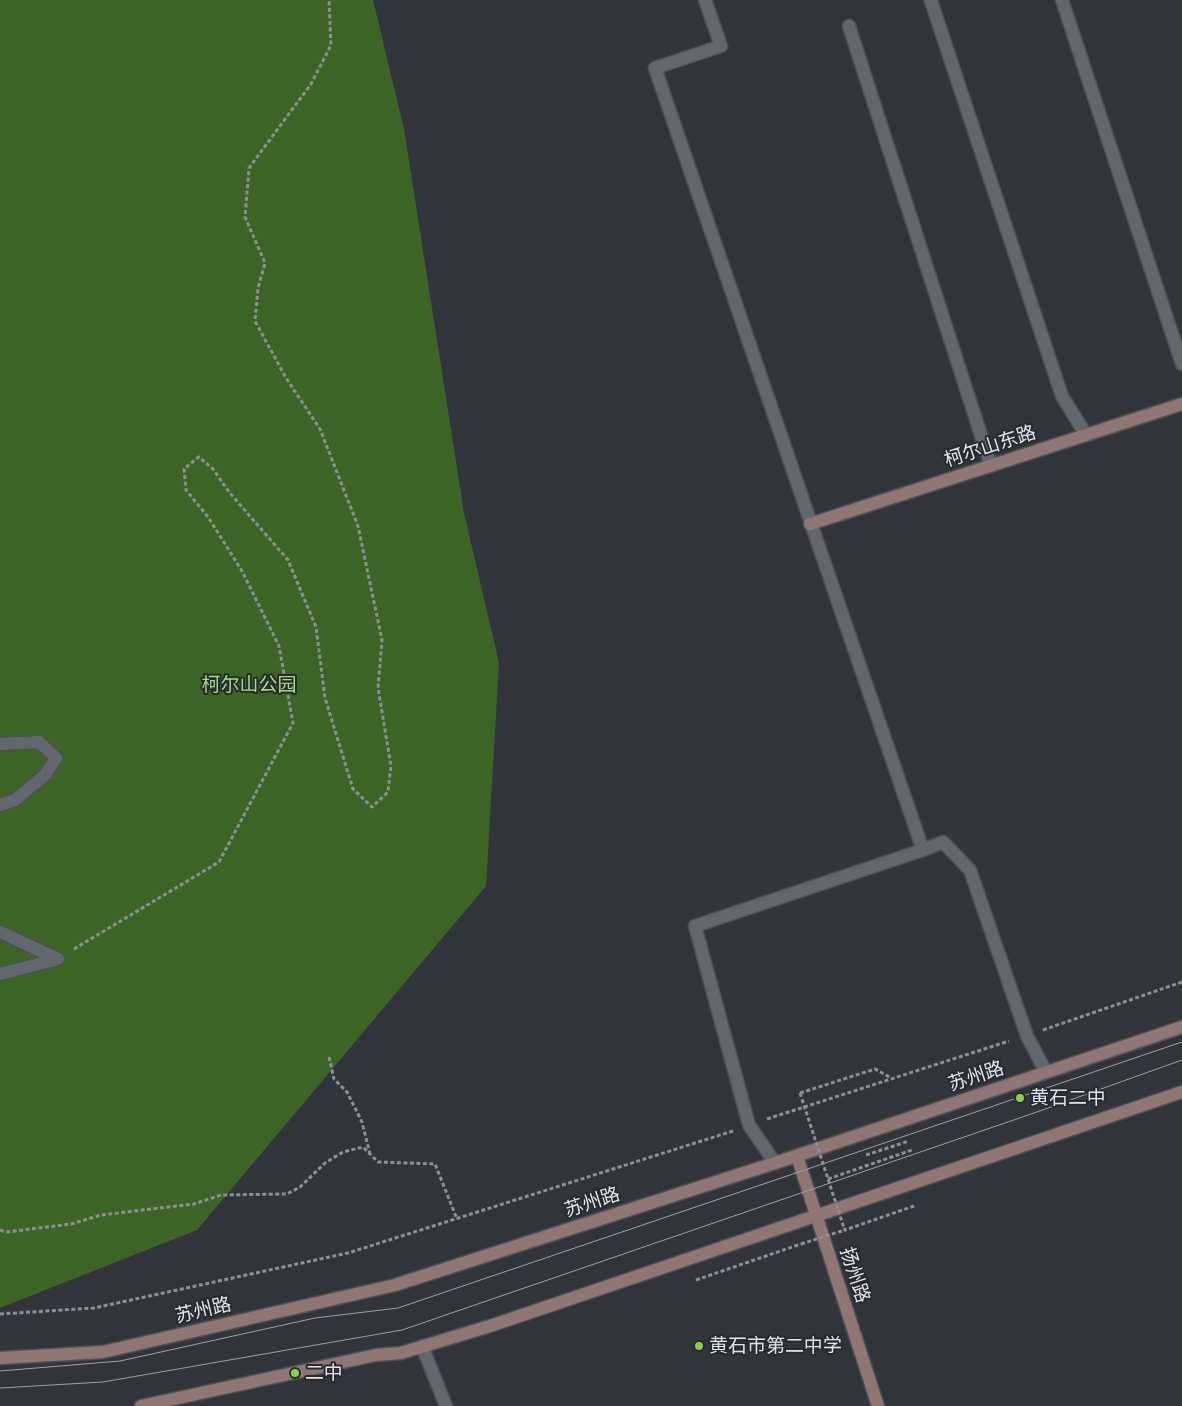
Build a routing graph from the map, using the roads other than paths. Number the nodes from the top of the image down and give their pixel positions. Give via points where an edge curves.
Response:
1 (706, 0) edge
2 (1062, 0) edge
3 (930, 1) dead end
4 (849, 26) dead end
5 (1182, 364) edge
6 (1182, 404) edge
7 (1086, 435) junction
8 (991, 466) junction
9 (810, 524) junction
10 (0, 744) edge
11 (0, 805) edge
12 (923, 850) junction
13 (0, 932) edge
14 (0, 974) edge
15 (1182, 1027) edge
16 (1046, 1072) junction
17 (1182, 1092) edge
18 (797, 1156) junction
19 (776, 1163) junction
20 (816, 1214) junction
21 (422, 1346) junction
22 (0, 1358) edge
23 (140, 1406) edge
24 (446, 1406) edge
25 (878, 1406) edge

1 - 9 street via 721,46 655,68
2 - 5 street
3 - 7 street via 1062,396
4 - 8 street
6 - 7 main road, 柯尔山东路
7 - 8 main road, 柯尔山东路
8 - 9 main road, 柯尔山东路
9 - 12 street
10 - 11 street via 39,742 56,758 45,775 15,800
12 - 16 street via 943,842 970,870 1027,1036
12 - 19 street via 695,926 749,1125
13 - 14 street via 58,959
15 - 16 main road, 苏州路
16 - 18 main road, 苏州路
17 - 20 main road
18 - 19 main road, 苏州路
18 - 20 main road, 扬州路
19 - 22 main road, 苏州路 via 395,1285 103,1352
20 - 21 main road via 490,1326
20 - 25 main road, 扬州路
21 - 23 main road
21 - 24 street

